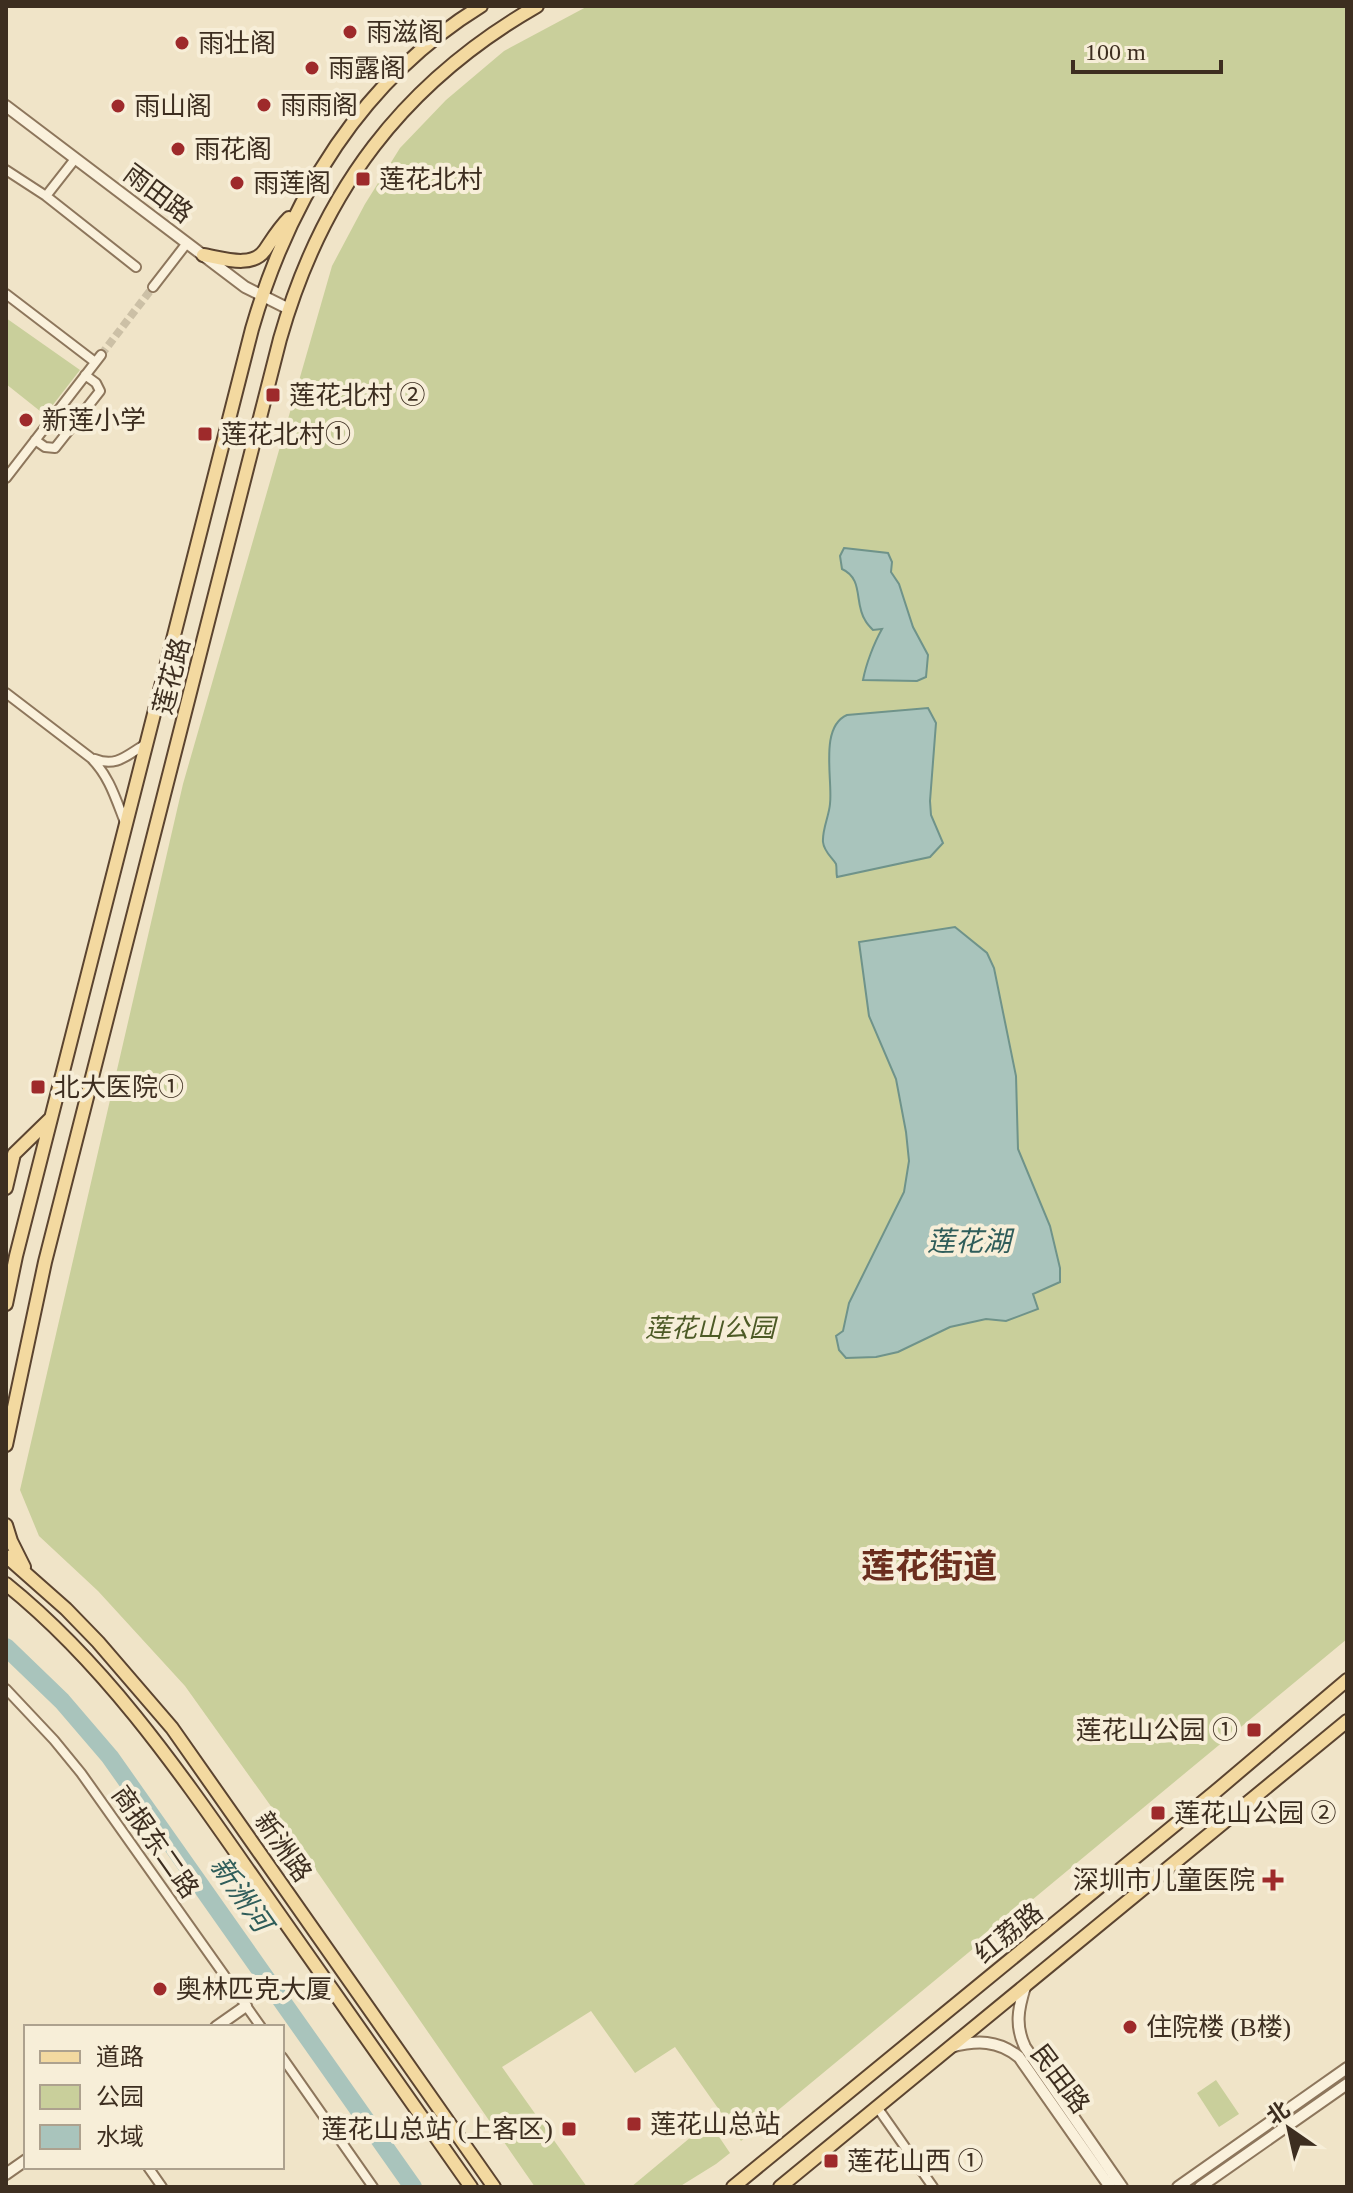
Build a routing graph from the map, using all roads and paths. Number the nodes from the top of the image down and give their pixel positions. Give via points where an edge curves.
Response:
1 (481, 6) edge
2 (537, 6) edge
3 (6, 106) edge
4 (75, 159) junction
5 (6, 170) edge
6 (46, 196) junction
7 (297, 210) junction
8 (187, 243) junction
9 (203, 255) junction
10 (136, 267) dead end
11 (153, 287) tunnel mouth
12 (6, 294) edge
13 (262, 296) junction
14 (289, 309) junction
15 (85, 375) junction
16 (35, 440) junction
17 (6, 478) edge
18 (6, 693) edge
19 (146, 744) junction
20 (91, 758) junction
21 (126, 825) junction
22 (51, 1118) junction
23 (10, 1151) edge
24 (6, 1188) edge
25 (6, 1304) edge
26 (6, 1445) edge
27 (6, 1525) edge
28 (6, 1556) edge
29 (30, 1576) junction
30 (9, 1587) edge
31 (1347, 1680) edge
32 (6, 1689) edge
33 (1347, 1721) edge
34 (1025, 1987) junction
35 (246, 2006) junction
36 (219, 2025) edge
37 (260, 2025) edge
38 (949, 2048) junction
39 (284, 2060) edge
40 (1347, 2068) edge
41 (1347, 2084) edge
42 (877, 2107) junction
43 (24, 2161) edge
44 (149, 2169) edge
45 (6, 2174) edge
46 (162, 2187) edge
47 (373, 2187) edge
48 (471, 2187) edge
49 (494, 2187) edge
50 (733, 2187) edge
51 (780, 2187) edge
52 (933, 2187) edge
53 (1110, 2187) edge
54 (1122, 2187) edge
55 (1178, 2187) edge
56 (1200, 2187) edge

1 - 7 main road, 莲花路 via 420,51 377,93 333,148
2 - 14 main road, 莲花路 via 460,57 393,122 331,210
3 - 4 street, 雨田路
4 - 6 street
4 - 8 street, 雨田路
5 - 6 street
6 - 10 street
7 - 9 main road via 253,260
7 - 13 main road, 莲花路
8 - 9 street, 雨田路
8 - 11 street
9 - 13 street, 雨田路
12 - 15 street via 98,358
13 - 14 street, 雨田路
13 - 19 main road, 莲花路
14 - 26 main road, 莲花路 via 45,1262
15 - 16 street
15 - 16 street via 100,391 55,448
16 - 17 street
18 - 20 street
19 - 20 street via 112,763
19 - 21 main road, 莲花路
20 - 21 street via 109,781
21 - 22 main road, 莲花路
22 - 23 main road
22 - 25 main road, 莲花路
23 - 24 main road
27 - 29 main road
28 - 29 main road, 新洲路
29 - 49 main road, 新洲路 via 98,1642 172,1728
30 - 48 main road, 新洲路 via 82,1655 156,1740
31 - 50 main road, 红荔路
32 - 35 street, 商报东二路 via 81,1773
33 - 34 main road, 红荔路
34 - 38 main road, 红荔路
34 - 54 street, 民田路 via 1017,2024 1025,2047
35 - 36 street
35 - 37 street, 商报东二路
38 - 42 main road, 红荔路
38 - 53 street, 民田路 via 984,2042 1019,2057
39 - 47 street
40 - 55 street
41 - 56 street
42 - 51 main road, 红荔路
42 - 52 street
43 - 45 street
44 - 46 street

